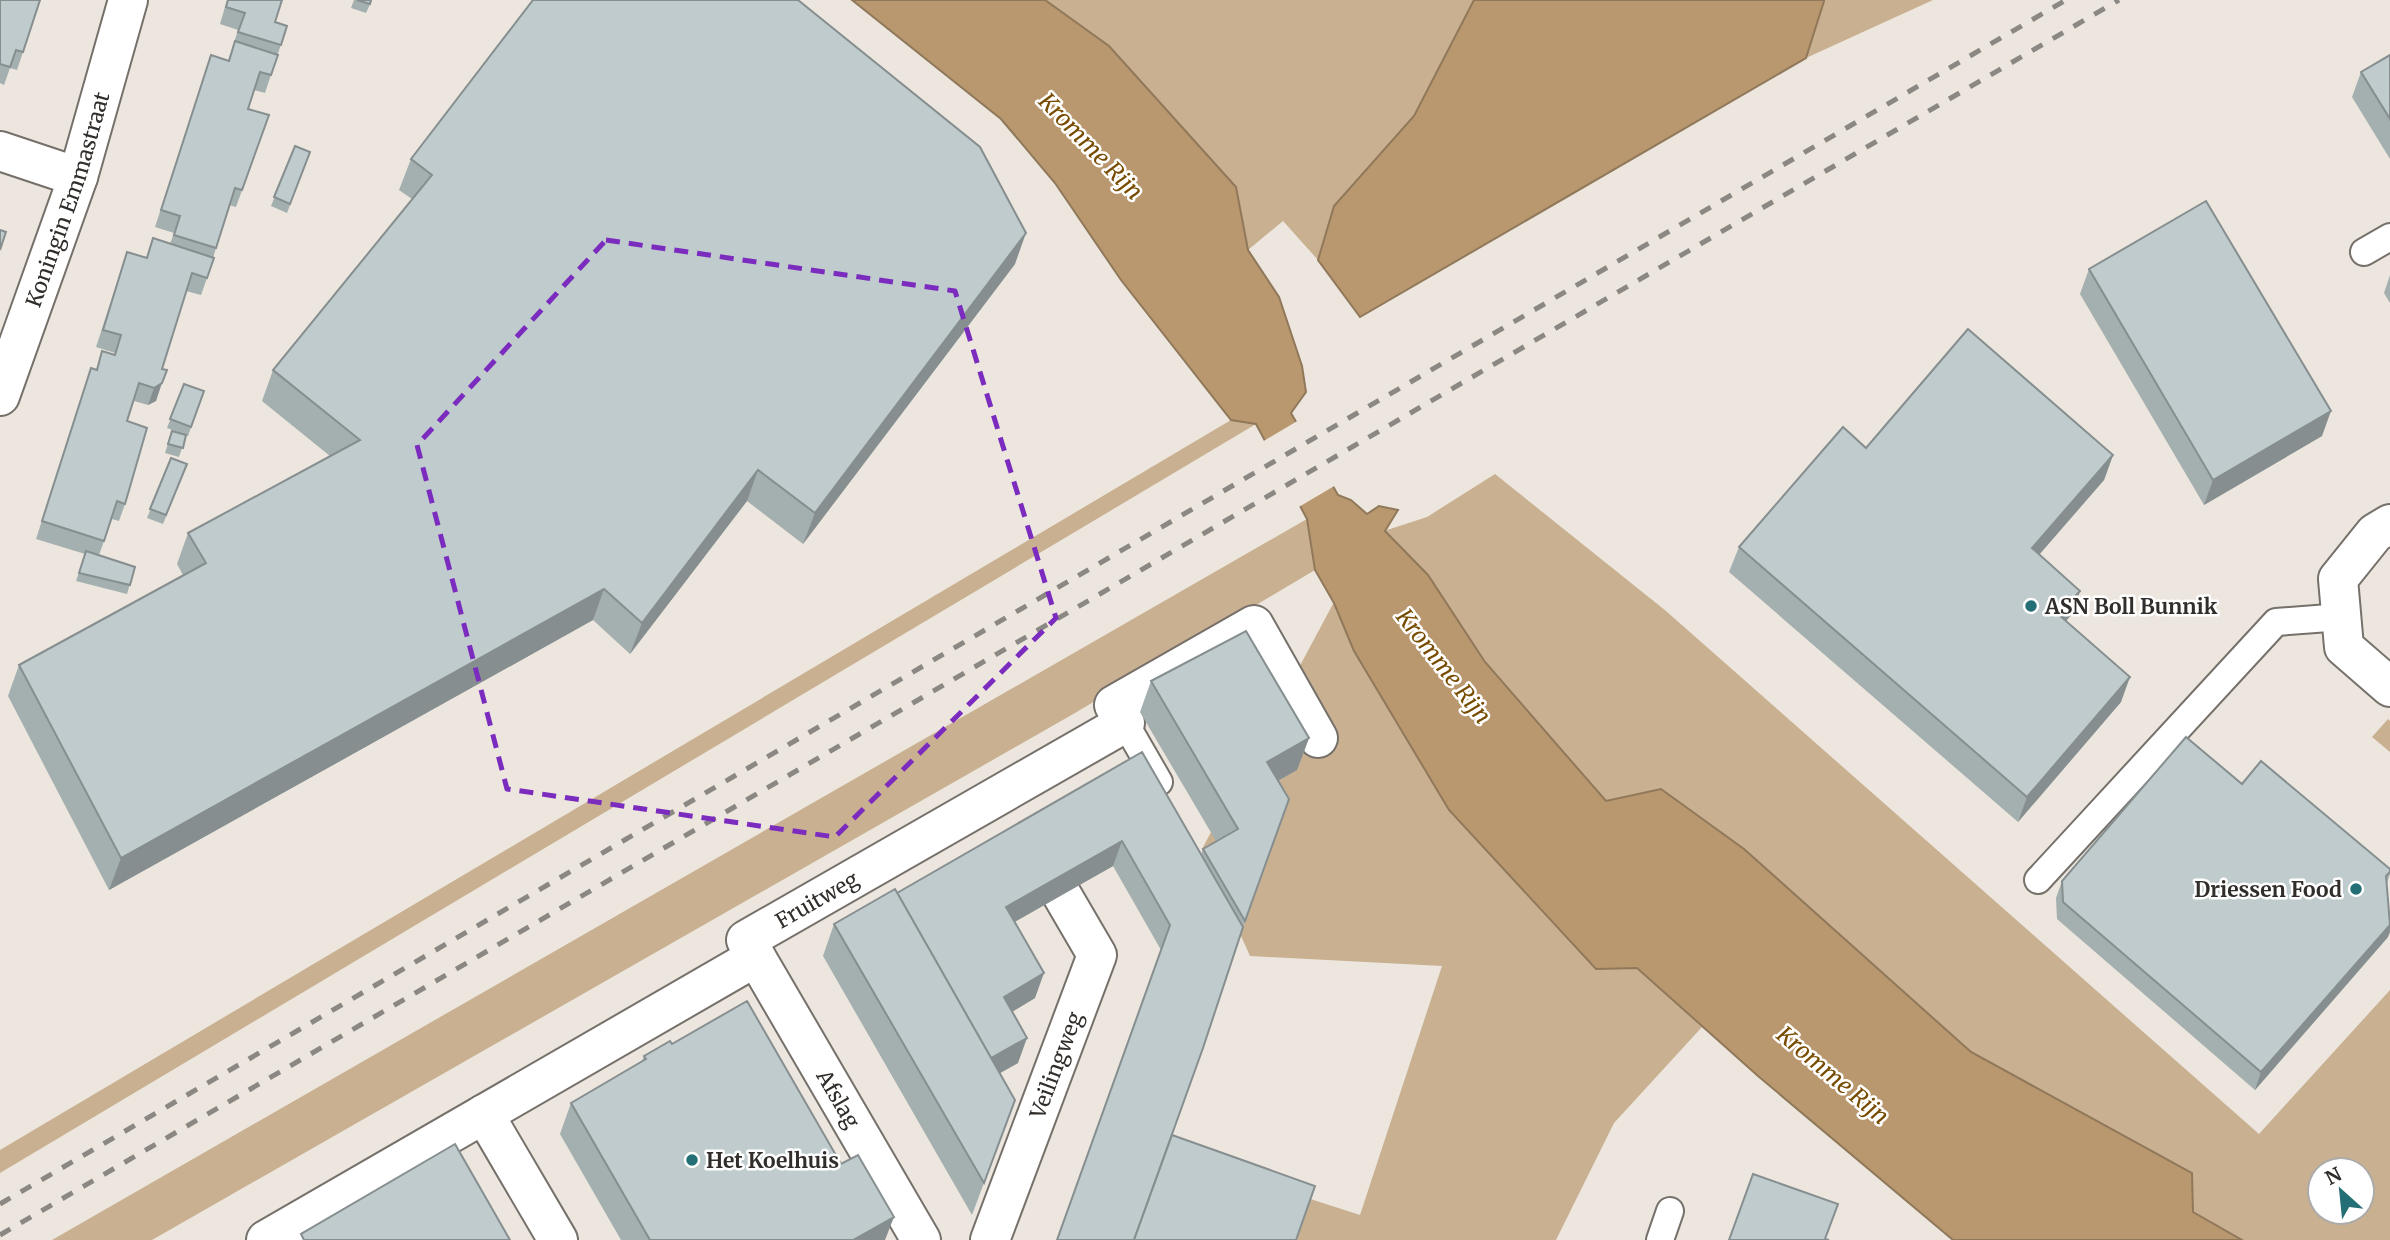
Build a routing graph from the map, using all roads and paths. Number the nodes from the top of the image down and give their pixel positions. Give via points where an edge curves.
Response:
1 (128, 0) edge
2 (0, 151) edge
3 (78, 177) junction
4 (2390, 237) edge
5 (2364, 252) dead end
6 (0, 396) edge
7 (2390, 524) edge
8 (2342, 617) junction
9 (2390, 687) edge
10 (1125, 723) junction
11 (1318, 738) dead end
12 (1003, 793) junction
13 (1170, 802) edge
14 (1022, 826) edge
15 (2038, 880) dead end
16 (1062, 895) edge
17 (756, 957) junction
18 (484, 1114) junction
19 (1670, 1211) dead end
20 (266, 1240) edge
21 (558, 1240) edge
22 (921, 1240) edge
23 (990, 1240) edge
24 (1660, 1240) edge

1 - 3 street, Koningin Emmastraat
2 - 3 street
3 - 6 street, Koningin Emmastraat
4 - 5 lane
7 - 8 street via 2375,533 2338,579
8 - 9 street via 2344,647
8 - 15 lane via 2276,622
10 - 11 street via 1114,705 1254,625
10 - 12 street, Fruitweg
10 - 13 lane
12 - 14 street
12 - 17 street, Fruitweg via 746,940
16 - 23 street, Veilingweg via 1097,955
17 - 18 street
17 - 22 street, Afslag
18 - 20 street
18 - 21 street
19 - 24 lane

